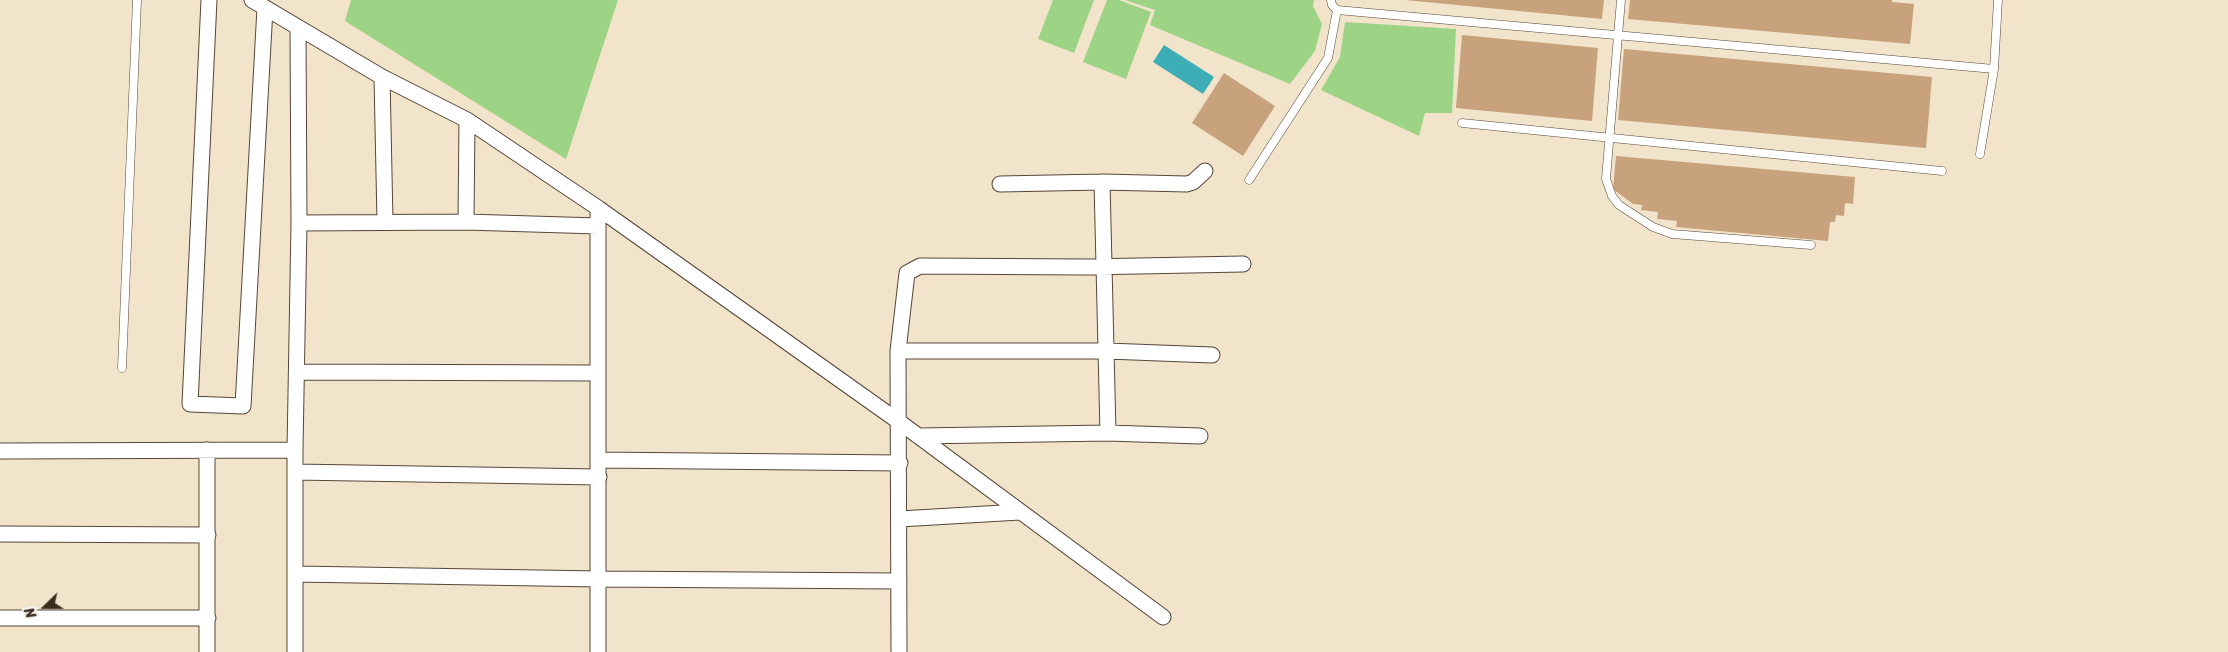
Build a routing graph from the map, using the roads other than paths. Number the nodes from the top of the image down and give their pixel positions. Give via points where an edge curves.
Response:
1 (137, 0) edge
2 (209, 0) edge
3 (1331, 0) edge
4 (1621, 0) edge
5 (1998, 0) edge
6 (258, 4) edge
7 (1337, 10) junction
8 (298, 28) junction
9 (1617, 36) junction
10 (1994, 69) junction
11 (382, 77) junction
12 (467, 120) junction
13 (1462, 123) dead end
14 (1610, 138) junction
15 (1980, 154) dead end
16 (1942, 171) dead end
17 (1205, 172) dead end
18 (1250, 180) dead end
19 (1102, 182) junction
20 (1000, 184) dead end
21 (598, 208) junction
22 (385, 222) junction
23 (466, 222) junction
24 (298, 223) junction
25 (598, 226) junction
26 (1811, 245) dead end
27 (1243, 264) dead end
28 (1104, 267) junction
29 (898, 351) junction
30 (1107, 351) junction
31 (1212, 355) dead end
32 (122, 368) dead end
33 (297, 372) junction
34 (597, 373) junction
35 (898, 421) junction
36 (1108, 433) junction
37 (918, 436) junction
38 (1200, 436) dead end
39 (207, 450) junction
40 (294, 450) junction
41 (1, 451) edge
42 (599, 460) junction
43 (900, 463) junction
44 (295, 472) junction
45 (599, 477) junction
46 (1020, 512) junction
47 (899, 519) junction
48 (0, 534) edge
49 (208, 535) junction
50 (296, 574) junction
51 (599, 579) junction
52 (899, 581) junction
53 (1163, 617) dead end
54 (0, 618) edge
55 (208, 618) junction
56 (207, 652) edge
57 (295, 652) edge
58 (598, 652) edge
59 (899, 652) edge

1 - 32 lane
2 - 6 street via 190,404 243,406
3 - 7 lane
4 - 9 lane
5 - 10 lane
6 - 8 street
7 - 9 lane
7 - 18 lane via 1328,58
8 - 11 street
8 - 24 street
9 - 10 lane
9 - 14 lane
10 - 15 lane
11 - 12 street
11 - 22 street
12 - 21 street
12 - 23 street
13 - 14 lane
14 - 16 lane
14 - 26 lane via 1606,179 1612,196 1619,205 1653,227 1672,234
17 - 19 street via 1187,184
19 - 20 street
19 - 28 street
21 - 25 street
21 - 35 street
22 - 23 street
22 - 24 street
23 - 25 street
24 - 33 street
25 - 34 street
27 - 28 street
28 - 29 street via 914,268 907,273
28 - 30 street
29 - 30 street
29 - 35 street
30 - 31 street
30 - 36 street
33 - 34 street
33 - 40 street
34 - 42 street
35 - 37 street
35 - 43 street
36 - 37 street
36 - 38 street
37 - 46 street
39 - 40 street
39 - 41 street
39 - 49 street
40 - 44 street
42 - 43 street
42 - 45 street
43 - 47 street
44 - 45 street
44 - 50 street
45 - 51 street
46 - 47 street
46 - 53 street
47 - 52 street
48 - 49 street
49 - 55 street
50 - 51 street
50 - 57 street
51 - 52 street
51 - 58 street
52 - 59 street
54 - 55 street
55 - 56 street

